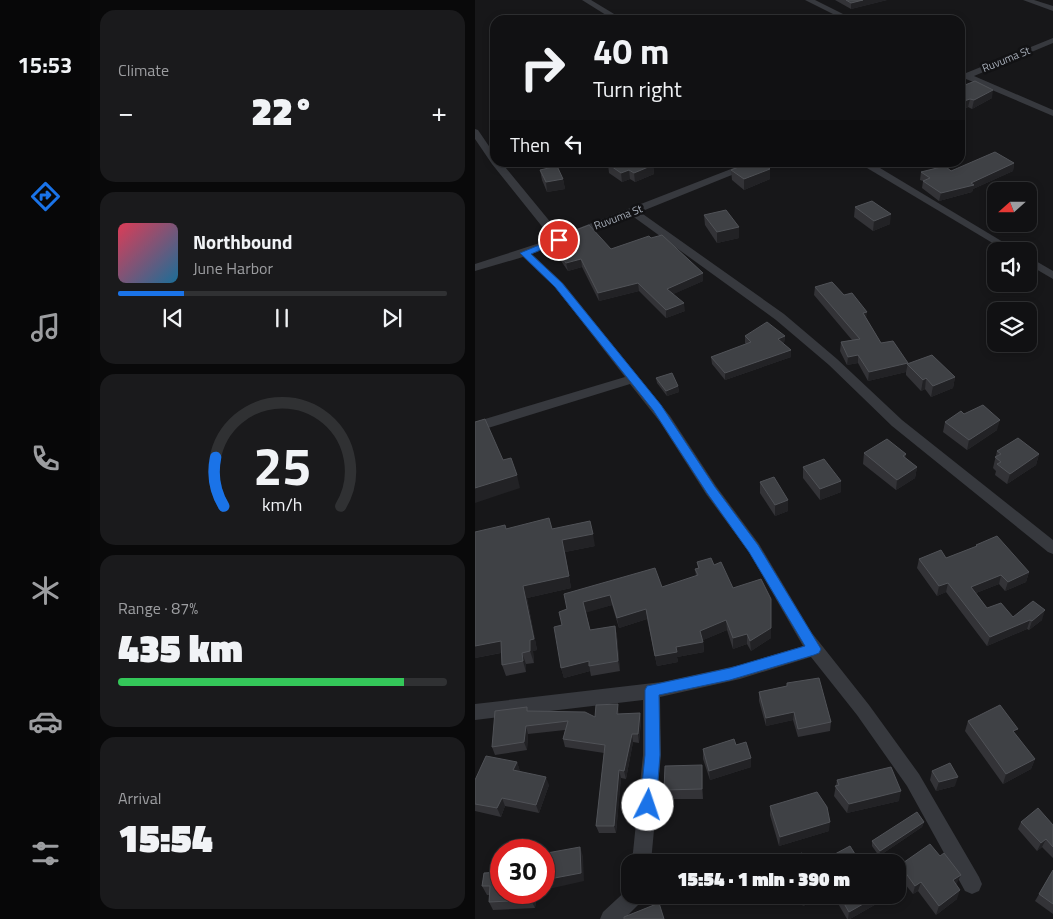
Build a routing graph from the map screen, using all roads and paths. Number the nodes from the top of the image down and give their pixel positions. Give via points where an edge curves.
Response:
1 (586, 0) edge
2 (809, 0) edge
3 (1027, 0) edge
4 (1053, 9) edge
5 (612, 15) edge
6 (840, 15) edge
7 (1053, 40) edge
8 (965, 75) edge
9 (965, 77) edge
10 (1053, 113) edge
11 (475, 132) edge
12 (490, 154) edge
13 (499, 167) edge
14 (746, 167) edge
15 (870, 167) edge
16 (633, 212) junction
17 (559, 240) junction
18 (998, 242) edge
19 (525, 253) junction
20 (1037, 265) edge
21 (475, 268) edge
22 (1053, 276) edge
23 (634, 378) junction
24 (475, 427) edge
25 (1053, 548) edge
26 (814, 649) junction
27 (652, 690) junction
28 (475, 712) edge
29 (643, 854) edge
30 (972, 884) dead end
31 (625, 904) edge
32 (610, 919) edge

1 - 5 street
2 - 6 street
3 - 4 street
7 - 8 street, Ruvuma St
9 - 10 street
11 - 12 street
13 - 17 street
14 - 16 street, Ruvuma St
15 - 18 street
16 - 17 street, Ruvuma St
16 - 25 street via 780,317 897,423
17 - 19 street, Ruvuma St
19 - 21 street, Ruvuma St
19 - 23 street via 559,285
20 - 22 street
23 - 24 street
23 - 26 street via 754,548
26 - 27 street via 730,674
26 - 30 street via 913,780
27 - 28 street
27 - 29 street via 652,755
31 - 32 street

